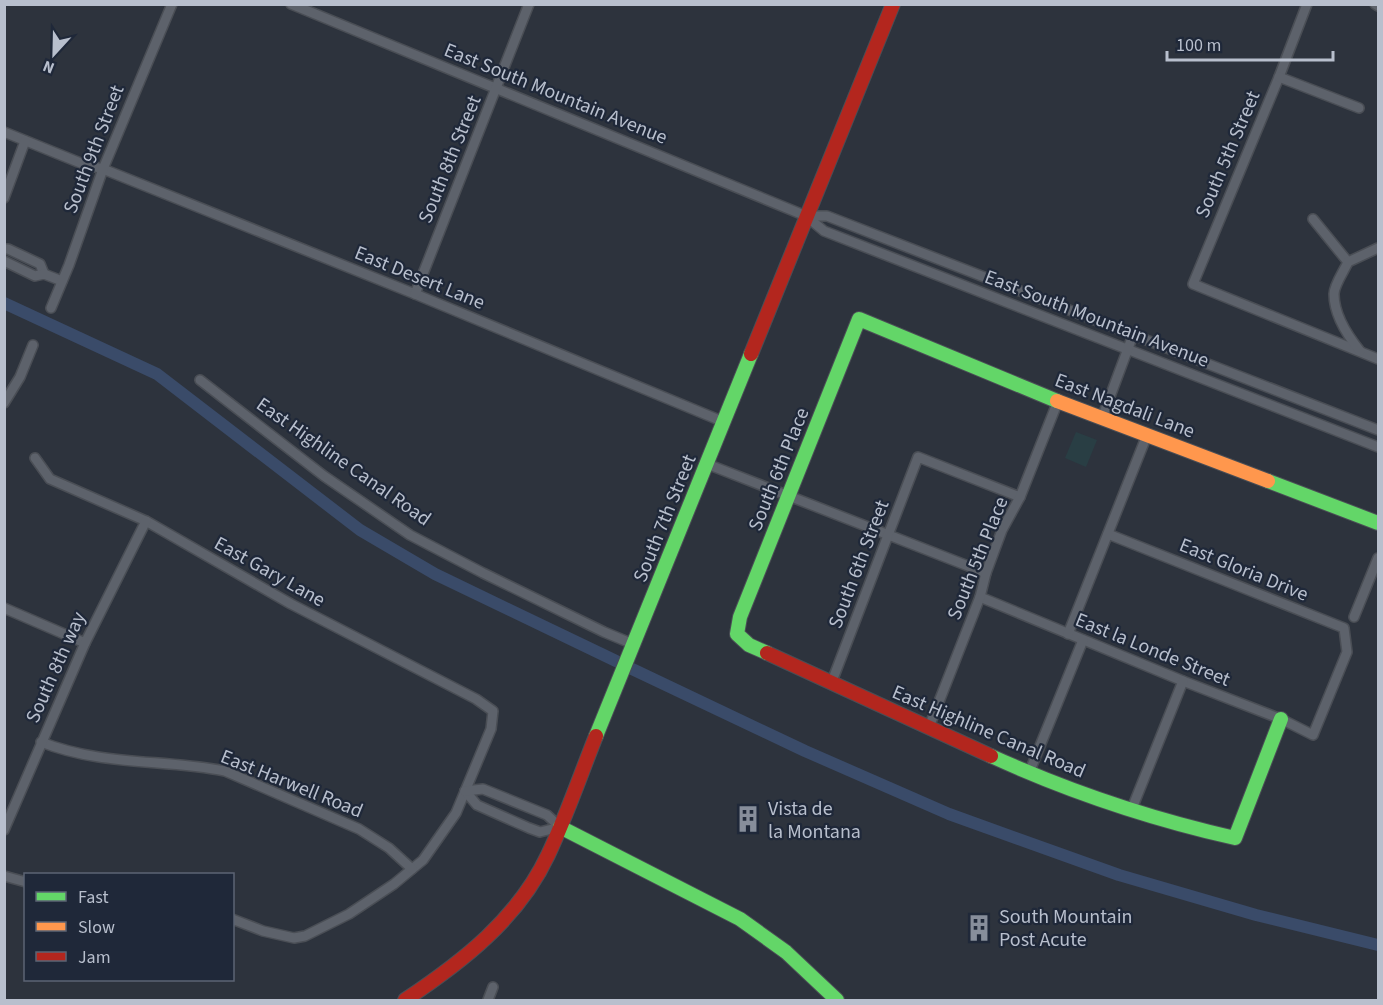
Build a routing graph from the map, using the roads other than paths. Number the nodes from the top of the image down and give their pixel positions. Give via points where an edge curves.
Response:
1 (171, 4) edge
2 (291, 4) edge
3 (529, 4) edge
4 (893, 4) edge
5 (1307, 4) edge
6 (1279, 76) junction
7 (497, 87) junction
8 (1359, 108) dead end
9 (4, 132) edge
10 (26, 141) junction
11 (102, 169) junction
12 (4, 198) edge
13 (806, 216) junction
14 (1313, 219) dead end
15 (1378, 248) edge
16 (4, 249) edge
17 (23, 257) junction
18 (4, 261) edge
19 (1347, 262) junction
20 (19, 268) junction
21 (44, 274) junction
22 (62, 281) junction
23 (415, 294) junction
24 (51, 308) dead end
25 (859, 319) joint
26 (1133, 335) junction
27 (33, 345) dead end
28 (1128, 349) junction
29 (1361, 352) junction
30 (1378, 358) edge
31 (200, 380) dead end
32 (1058, 401) junction
33 (4, 403) edge
34 (1102, 418) junction
35 (724, 422) junction
36 (1378, 430) edge
37 (1148, 435) junction
38 (1378, 447) edge
39 (35, 458) dead end
40 (707, 464) junction
41 (788, 497) junction
42 (1020, 497) junction
43 (146, 521) junction
44 (1378, 523) edge
45 (1108, 534) junction
46 (889, 536) junction
47 (1378, 558) edge
48 (986, 573) junction
49 (980, 597) junction
50 (4, 608) edge
51 (1354, 617) dead end
52 (737, 634) joint
53 (1068, 634) junction
54 (1083, 640) junction
55 (85, 643) junction
56 (633, 644) junction
57 (1183, 681) junction
58 (831, 684) junction
59 (1281, 719) junction
60 (929, 727) junction
61 (1313, 735) joint
62 (41, 742) junction
63 (1029, 773) junction
64 (465, 791) junction
65 (504, 797) junction
66 (1131, 811) junction
67 (498, 814) junction
68 (560, 827) junction
69 (4, 830) edge
70 (412, 869) junction
71 (4, 876) edge
72 (24, 881) edge
73 (234, 920) edge
74 (494, 987) dead end
75 (405, 1000) edge
76 (488, 1000) edge
77 (837, 1000) edge

1 - 11 street, South 9th Street
2 - 7 street, East South Mountain Avenue
3 - 7 street, South 8th Street
4 - 13 street, South 7th Street
5 - 6 street, South 5th Street
6 - 8 street
6 - 29 street, South 5th Street via 1193,284
7 - 13 street, East South Mountain Avenue
7 - 23 street, South 8th Street
9 - 10 street, East Desert Lane
10 - 11 street, East Desert Lane
10 - 12 street
11 - 22 street, South 9th Street
11 - 23 street, East Desert Lane
13 - 26 street, East South Mountain Avenue via 827,216
13 - 28 street, East South Mountain Avenue via 824,231
13 - 35 street, South 7th Street
14 - 19 street
15 - 19 street
16 - 17 street
17 - 20 street
17 - 21 street via 40,264
18 - 20 street
19 - 29 street via 1334,292 1340,321
20 - 21 street via 35,276
21 - 22 street
22 - 24 street, South 9th Street
23 - 35 street, East Desert Lane
25 - 32 street, East Nagdali Lane
25 - 41 street, South 6th Place
26 - 28 street
26 - 36 street, East South Mountain Avenue
27 - 33 street via 21,377
28 - 34 street
28 - 38 street, East South Mountain Avenue
29 - 30 street
31 - 56 street, East Highline Canal Road via 324,476 410,535
32 - 34 street, East Nagdali Lane
32 - 42 street, South 5th Place
34 - 37 street, East Nagdali Lane
35 - 40 street, South 7th Street
37 - 44 street, East Nagdali Lane
37 - 45 street
39 - 43 street, East Gary Lane via 50,479
40 - 41 street
40 - 56 street, South 7th Street
41 - 46 street
41 - 52 street, South 6th Place via 740,617
42 - 46 street, South 6th Street via 918,457
42 - 48 street, South 5th Place
43 - 55 street, South 8th way
43 - 64 street, East Gary Lane via 291,604 493,711 491,729
45 - 53 street
45 - 61 street, East Gloria Drive via 1344,628 1347,652
46 - 48 street
46 - 58 street, South 6th Street
47 - 51 street
48 - 49 street, South 5th Place
49 - 53 street, East la Londe Street
49 - 60 street, South 5th Place
50 - 55 street
52 - 58 street, East Highline Canal Road via 749,645
53 - 54 street, East la Londe Street
54 - 57 street, East la Londe Street
54 - 63 street
55 - 62 street, South 8th way
56 - 68 street, South 7th Street
57 - 59 street, East la Londe Street
57 - 66 street
58 - 60 street, East Highline Canal Road
59 - 61 street, East la Londe Street
59 - 66 street, East Highline Canal Road via 1235,838
60 - 63 street, East Highline Canal Road
62 - 69 street, South 8th way
62 - 70 street, East Harwell Road via 98,758 225,771 359,829
63 - 66 street, East Highline Canal Road
64 - 65 street via 483,789
64 - 67 street via 477,805
64 - 70 street via 445,830
65 - 67 street
65 - 68 street via 547,815
67 - 68 street via 540,832
68 - 75 street, South 7th Street via 540,872 507,920 469,955
68 - 77 street via 740,919 786,952
70 - 73 street via 349,914 305,936 294,938 263,931
71 - 72 street
74 - 76 street

